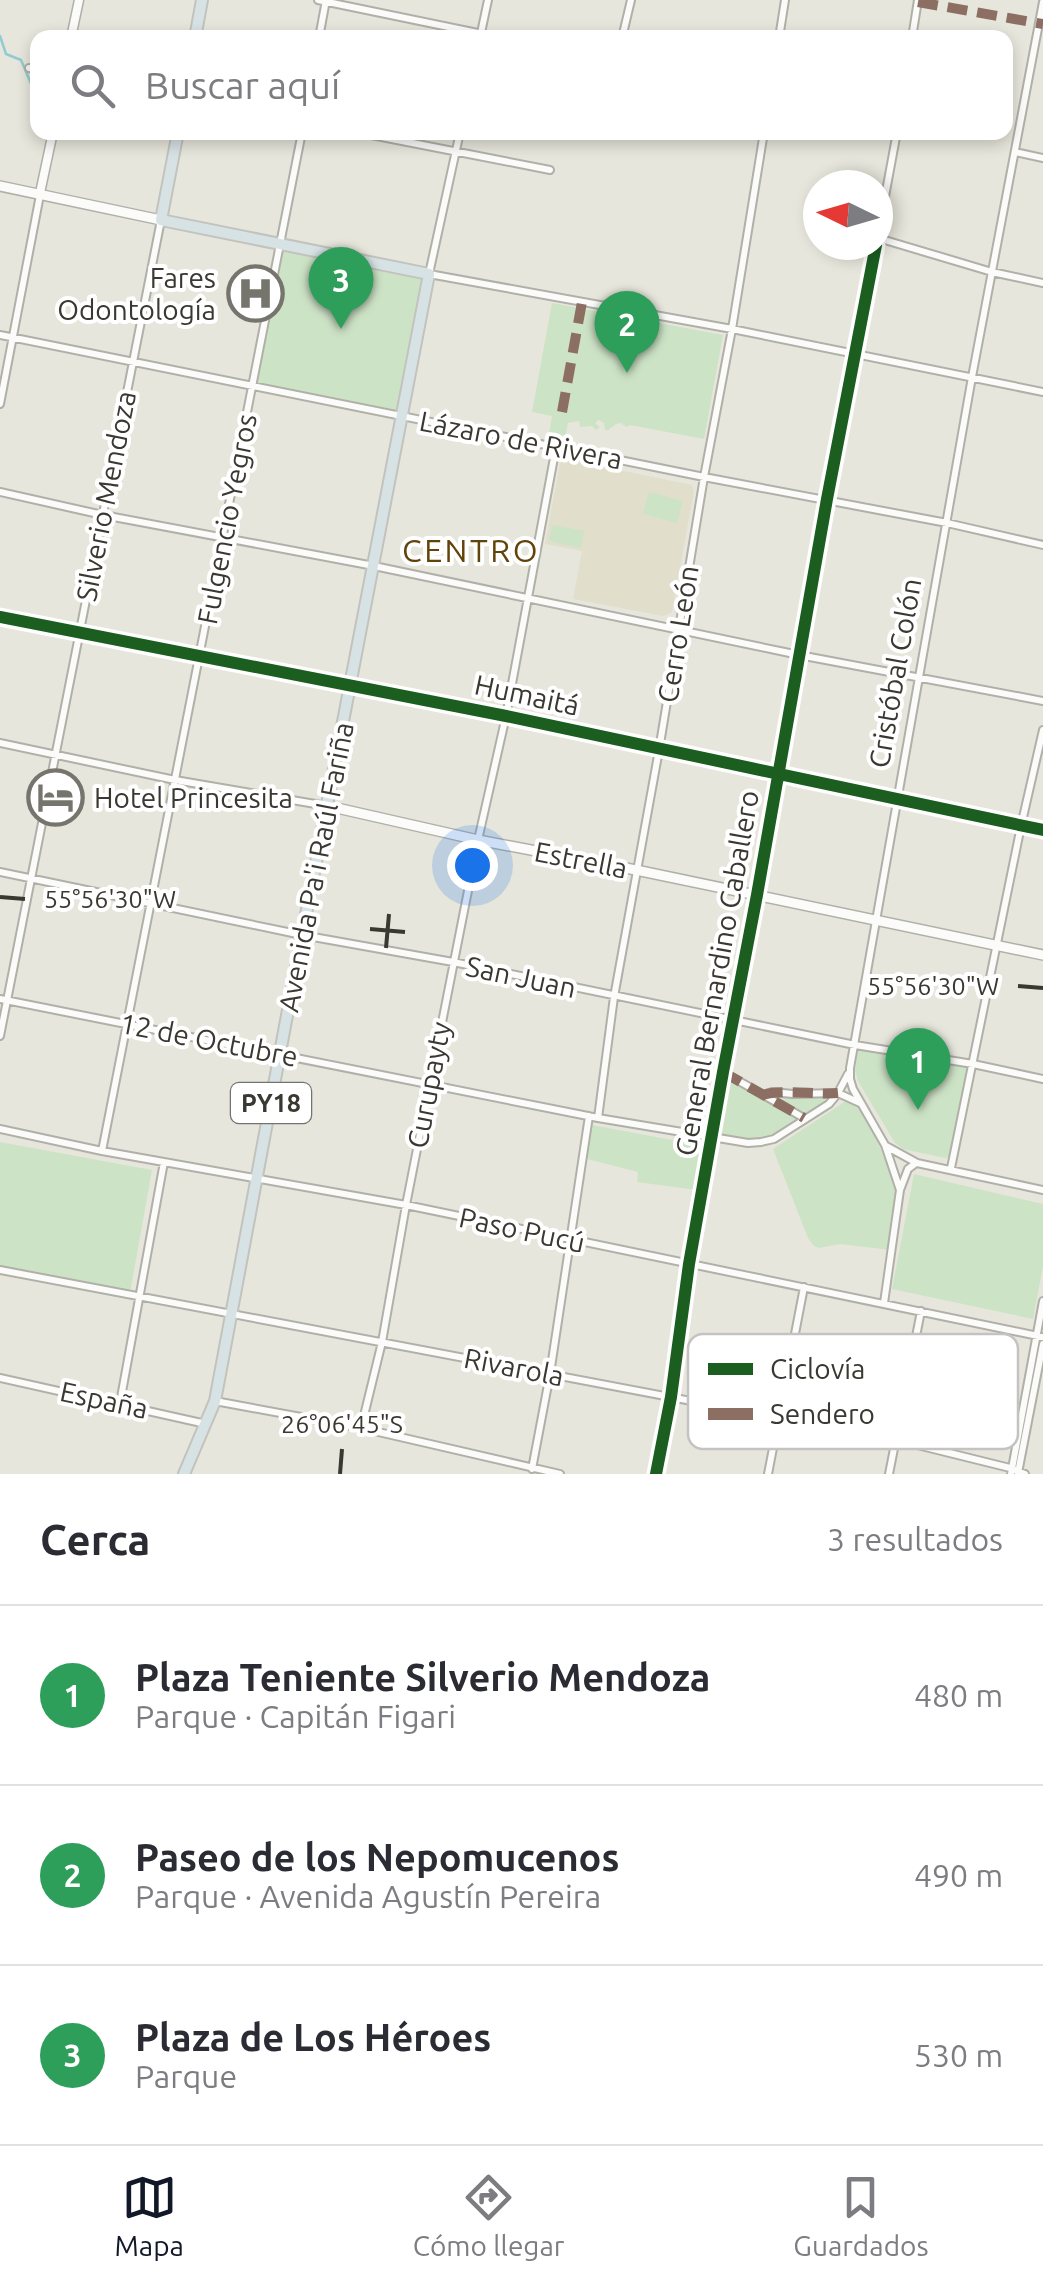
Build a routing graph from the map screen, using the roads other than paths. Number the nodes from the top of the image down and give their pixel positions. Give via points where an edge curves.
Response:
1 (79, 0) edge
2 (202, 0) edge
3 (323, 0) edge
4 (488, 0) edge
5 (631, 0) edge
6 (785, 0) edge
7 (908, 0) edge
8 (918, 1) edge
9 (1043, 2) edge
10 (73, 30) edge
11 (196, 30) edge
12 (320, 30) edge
13 (458, 30) edge
14 (481, 30) edge
15 (624, 30) edge
16 (780, 30) edge
17 (913, 30) edge
18 (50, 140) edge
19 (176, 140) edge
20 (300, 140) edge
21 (396, 140) edge
22 (458, 140) edge
23 (763, 140) edge
24 (895, 140) edge
25 (456, 152) junction
26 (1015, 152) junction
27 (1043, 158) edge
28 (550, 170) dead end
29 (889, 170) edge
30 (0, 186) edge
31 (40, 194) junction
32 (161, 220) junction
33 (281, 244) junction
34 (893, 244) edge
35 (873, 260) edge
36 (992, 272) junction
37 (430, 274) junction
38 (1043, 282) edge
39 (732, 329) junction
40 (0, 334) edge
41 (13, 337) junction
42 (855, 353) junction
43 (132, 360) junction
44 (972, 377) junction
45 (253, 384) junction
46 (1043, 392) edge
47 (0, 404) edge
48 (402, 416) junction
49 (556, 447) junction
50 (704, 477) junction
51 (0, 492) edge
52 (827, 499) junction
53 (103, 515) junction
54 (947, 523) junction
55 (224, 538) junction
56 (1043, 545) edge
57 (374, 566) junction
58 (529, 598) junction
59 (0, 617) edge
60 (679, 629) junction
61 (80, 633) junction
62 (799, 655) junction
63 (200, 656) junction
64 (920, 677) junction
65 (352, 685) junction
66 (1043, 701) edge
67 (506, 716) junction
68 (1043, 730) edge
69 (0, 743) edge
70 (659, 750) junction
71 (56, 754) junction
72 (778, 775) junction
73 (175, 780) junction
74 (899, 801) junction
75 (328, 806) junction
76 (1021, 826) junction
77 (1043, 830) edge
78 (478, 840) junction
79 (636, 870) junction
80 (0, 872) edge
81 (31, 878) junction
82 (758, 895) junction
83 (151, 904) junction
84 (878, 922) junction
85 (302, 935) junction
86 (997, 946) junction
87 (1043, 955) edge
88 (453, 962) junction
89 (614, 997) junction
90 (4, 1000) edge
91 (733, 1020) junction
92 (128, 1023) junction
93 (0, 1036) edge
94 (855, 1045) junction
95 (280, 1054) junction
96 (972, 1064) junction
97 (850, 1068) junction
98 (723, 1072) junction
99 (1043, 1079) edge
100 (430, 1084) junction
101 (838, 1093) junction
102 (763, 1095) junction
103 (861, 1103) junction
104 (589, 1116) junction
105 (598, 1118) junction
106 (804, 1118) junction
107 (0, 1128) edge
108 (712, 1137) junction
109 (885, 1145) junction
110 (102, 1152) junction
111 (164, 1162) junction
112 (917, 1163) junction
113 (951, 1168) junction
114 (257, 1179) junction
115 (900, 1190) junction
116 (1043, 1190) edge
117 (406, 1205) junction
118 (571, 1240) junction
119 (689, 1264) junction
120 (0, 1270) edge
121 (804, 1287) junction
122 (139, 1296) junction
123 (1043, 1301) edge
124 (884, 1303) junction
125 (921, 1311) junction
126 (232, 1313) junction
127 (795, 1334) edge
128 (917, 1334) edge
129 (1041, 1338) edge
130 (382, 1342) junction
131 (550, 1374) junction
132 (0, 1378) edge
133 (670, 1396) junction
134 (688, 1400) edge
135 (215, 1401) junction
136 (120, 1403) junction
137 (207, 1424) junction
138 (361, 1428) junction
139 (773, 1449) edge
140 (895, 1449) edge
141 (930, 1449) edge
142 (532, 1468) junction
143 (1016, 1472) edge
144 (184, 1474) edge
145 (560, 1474) edge
146 (656, 1474) edge
147 (768, 1474) edge
148 (889, 1474) edge

1 - 10 street
2 - 11 highway
3 - 12 street
3 - 13 street
4 - 14 street
5 - 15 street
6 - 16 street
7 - 8 street
8 - 17 street
9 - 26 street, Cristóbal Colón
18 - 31 street
19 - 32 highway, Silverio Mendoza
20 - 33 street, Fulgencio Yegros
21 - 25 street
22 - 25 street, Avenida Pa'i Raúl Fariña
23 - 39 street, Cerro León
24 - 29 street, General Bernardino Caballero
25 - 28 street
25 - 37 street, Avenida Pa'i Raúl Fariña
26 - 27 street
26 - 36 street, Cristóbal Colón
30 - 31 main road
31 - 32 main road
31 - 41 street
32 - 33 highway
32 - 43 street, Silverio Mendoza
33 - 37 highway
33 - 45 street, Fulgencio Yegros
34 - 36 street
35 - 42 street, General Bernardino Caballero
36 - 38 street
36 - 44 street, Cristóbal Colón
37 - 39 street
37 - 48 highway, Avenida Pa'i Raúl Fariña
39 - 42 street
39 - 50 street, Cerro León
40 - 41 street, Lázaro de Rivera
41 - 43 street, Lázaro de Rivera
41 - 47 street
42 - 44 street
42 - 52 street, General Bernardino Caballero
43 - 45 street, Lázaro de Rivera
43 - 53 street, Silverio Mendoza
44 - 46 street
44 - 54 street, Cristóbal Colón
45 - 48 street, Lázaro de Rivera
45 - 55 street, Fulgencio Yegros
48 - 49 street, Lázaro de Rivera
48 - 57 highway, Avenida Pa'i Raúl Fariña / PY18
49 - 50 street, Lázaro de Rivera
49 - 58 street, Curupayty
50 - 52 street, Lázaro de Rivera
50 - 60 street, Cerro León
51 - 53 street
52 - 54 street, Lázaro de Rivera
52 - 62 street, General Bernardino Caballero
53 - 55 street
53 - 61 street, Silverio Mendoza
54 - 56 street, Lázaro de Rivera
54 - 64 street, Cristóbal Colón
55 - 57 street
55 - 63 street, Fulgencio Yegros
57 - 58 street
57 - 65 highway, Avenida Pa'i Raúl Fariña / PY18
58 - 60 street
58 - 67 street, Curupayty
59 - 61 street, Humaitá
60 - 62 street
60 - 70 street, Cerro León
61 - 63 street, Humaitá
61 - 71 street, Silverio Mendoza
62 - 64 street
62 - 72 street, General Bernardino Caballero
63 - 65 street, Humaitá
63 - 73 street, Fulgencio Yegros
64 - 66 street
64 - 74 street, Cristóbal Colón
65 - 67 street, Humaitá
65 - 75 highway, Avenida Pa'i Raúl Fariña / PY18
67 - 70 street, Humaitá
67 - 78 street, Curupayty
68 - 76 street
69 - 71 street, Estrella
70 - 72 street, Humaitá
70 - 79 street, Cerro León
71 - 73 street, Estrella
71 - 81 street, Silverio Mendoza
72 - 74 street, Humaitá
72 - 82 street, General Bernardino Caballero
73 - 75 street, Estrella
73 - 83 street, Fulgencio Yegros
74 - 76 street, Humaitá
74 - 84 street, Cristóbal Colón
75 - 78 main road, Estrella
75 - 85 highway, Avenida Pa'i Raúl Fariña / PY18
76 - 77 street, Humaitá
76 - 86 street
78 - 79 main road, Estrella
78 - 88 street, Curupayty
79 - 82 main road, Estrella
79 - 89 street, Cerro León
80 - 81 street, San Juan
81 - 83 street, San Juan
81 - 90 street, Silverio Mendoza
82 - 84 main road, Estrella
82 - 91 street, General Bernardino Caballero
83 - 85 street, San Juan
83 - 92 street, Fulgencio Yegros
84 - 86 main road, Estrella
84 - 94 street, Cristóbal Colón
85 - 88 street, San Juan
85 - 95 highway, Avenida Pa'i Raúl Fariña / PY18
86 - 87 main road, Estrella
86 - 96 street
88 - 89 street, San Juan
88 - 100 street, Curupayty
89 - 91 street, San Juan
89 - 105 street, Cerro León
90 - 92 street, 12 de Octubre
90 - 93 street, Silverio Mendoza
91 - 94 street, San Juan
91 - 98 street, General Bernardino Caballero
92 - 95 street, 12 de Octubre
92 - 110 street, Fulgencio Yegros
94 - 96 street, San Juan
94 - 97 street, Cristóbal Colón
95 - 100 street, 12 de Octubre
95 - 114 highway, Avenida Pa'i Raúl Fariña / PY18
96 - 99 street, San Juan
96 - 113 street
97 - 101 street, Cristóbal Colón
97 - 103 street
98 - 102 street
98 - 108 street, General Bernardino Caballero
100 - 104 street, 12 de Octubre
100 - 117 street, Curupayty
101 - 102 street
101 - 103 street
101 - 106 street, 12 de Octubre
102 - 106 street
103 - 109 street
104 - 105 street, 12 de Octubre
104 - 118 street
105 - 108 street, 12 de Octubre
106 - 108 street, 12 de Octubre via 761,1142
107 - 110 street, Paso Pucú
108 - 119 street, General Bernardino Caballero
109 - 112 street
109 - 115 street
110 - 111 street, Paso Pucú
111 - 114 street, Paso Pucú
111 - 122 street
112 - 113 street
112 - 115 street
113 - 116 street
114 - 117 street, Paso Pucú
114 - 126 highway, Avenida Pa'i Raúl Fariña / PY18
115 - 124 street
117 - 118 street, Paso Pucú
117 - 130 street, Curupayty
118 - 119 street, Paso Pucú
118 - 131 street
119 - 121 street, Paso Pucú
119 - 133 street, General Bernardino Caballero
120 - 122 street, Rivarola
121 - 124 street, Paso Pucú
121 - 127 street
122 - 126 street, Rivarola
122 - 136 street
123 - 129 street
124 - 125 street, Paso Pucú
125 - 128 street
125 - 129 street, Paso Pucú
126 - 130 street, Rivarola
126 - 135 highway, Avenida Pa'i Raúl Fariña / PY18
129 - 143 street
130 - 131 street, Rivarola
130 - 138 street, Curupayty
131 - 133 street, Rivarola
131 - 142 street
132 - 136 street, España
133 - 134 street, Rivarola
133 - 146 street, General Bernardino Caballero
135 - 137 highway, Avenida Pa'i Raúl Fariña / PY18
135 - 138 street
136 - 137 street, España
137 - 144 highway, PY18
138 - 142 street
139 - 147 street
140 - 148 street
141 - 143 street, Rivarola
142 - 145 street

